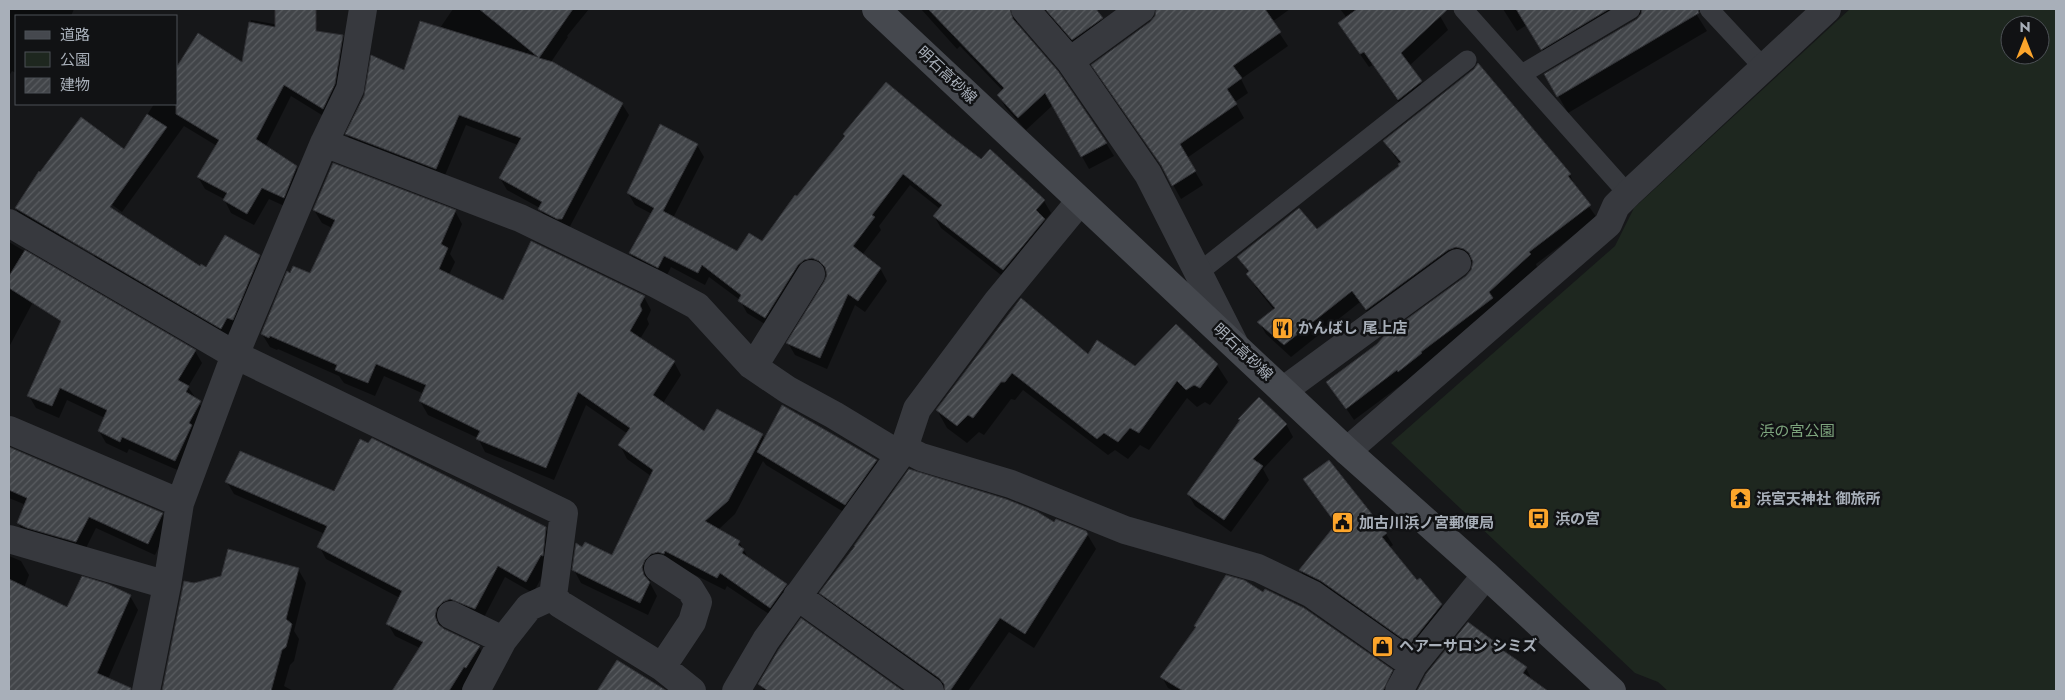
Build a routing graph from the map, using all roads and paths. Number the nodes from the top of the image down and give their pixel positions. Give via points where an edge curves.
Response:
1 (363, 9) edge
2 (876, 9) edge
3 (1024, 9) edge
4 (1141, 9) edge
5 (1463, 9) edge
6 (1632, 9) edge
7 (1709, 9) edge
8 (1827, 9) edge
9 (1466, 60) dead end
10 (1070, 61) junction
11 (1763, 66) junction
12 (1522, 74) junction
13 (324, 143) junction
14 (1628, 194) junction
15 (1080, 201) junction
16 (9, 222) edge
17 (1457, 263) dead end
18 (1198, 273) junction
19 (811, 274) dead end
20 (1234, 343) junction
21 (235, 356) junction
22 (751, 366) junction
23 (1284, 390) junction
24 (9, 430) edge
25 (902, 451) junction
26 (1347, 451) junction
27 (180, 503) junction
28 (9, 539) edge
29 (658, 568) dead end
30 (1486, 574) junction
31 (168, 584) junction
32 (553, 596) junction
33 (797, 596) junction
34 (451, 615) dead end
35 (502, 640) junction
36 (1413, 665) junction
37 (662, 667) junction
38 (146, 691) edge
39 (476, 691) edge
40 (692, 691) edge
41 (736, 691) edge
42 (930, 691) edge
43 (1399, 691) edge
44 (1612, 691) edge

1 - 13 street via 350,89
2 - 15 main road, 明石高砂線
3 - 10 street
4 - 10 street
5 - 12 lane
6 - 12 lane
7 - 11 lane
8 - 11 street
9 - 18 lane
10 - 18 street via 1148,174
11 - 14 street
12 - 14 lane
13 - 21 street
13 - 22 street via 520,218 656,284 697,306
14 - 26 street via 1616,206 1608,224
15 - 20 main road, 明石高砂線
15 - 25 street via 997,302 917,409
16 - 21 street
17 - 23 street
18 - 20 street
19 - 22 street
20 - 23 main road, 明石高砂線
21 - 27 street
21 - 32 street via 564,513
22 - 25 street via 788,390
23 - 26 main road, 明石高砂線
24 - 27 street
25 - 33 street
25 - 36 street via 1010,484 1125,530 1258,568 1312,594
26 - 30 main road, 明石高砂線
27 - 31 street
28 - 31 street
29 - 37 street via 690,589 698,602 692,622
30 - 36 street
30 - 44 main road, 明石高砂線
31 - 38 street
32 - 35 street via 529,607
32 - 37 street via 560,604
33 - 41 street
33 - 42 street
34 - 35 street
35 - 39 street
36 - 43 street
37 - 40 street

